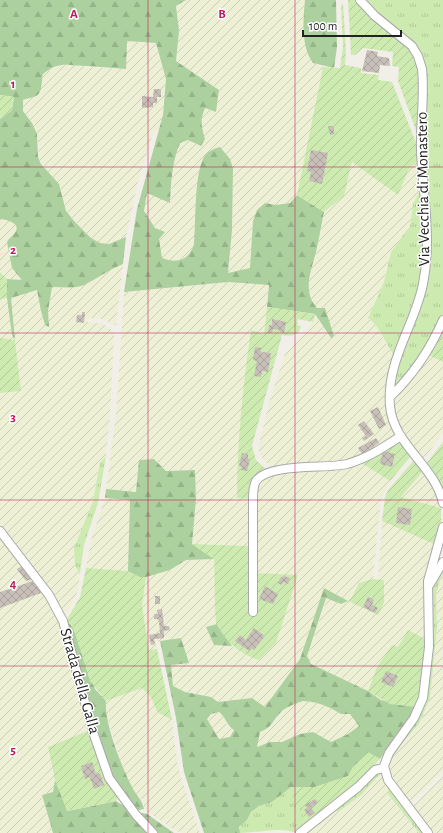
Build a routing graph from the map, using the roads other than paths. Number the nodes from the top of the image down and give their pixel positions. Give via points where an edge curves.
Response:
1 (360, 0) edge
2 (443, 320) edge
3 (390, 397) junction
4 (402, 436) junction
5 (443, 503) edge
6 (443, 527) edge
7 (0, 531) edge
8 (443, 562) edge
9 (428, 587) junction
10 (253, 612) dead end
11 (384, 768) junction
12 (153, 833) edge
13 (300, 833) edge
14 (428, 833) edge

1 - 3 street, Via Vecchia di Monastero via 375,16 412,46 419,59 422,73 421,150 427,220 425,276 422,291 395,362
2 - 3 street via 418,366
3 - 4 street, Via Vecchia di Monastero via 393,420
4 - 5 street, Via Vecchia di Monastero via 435,482
4 - 10 street via 356,461 330,467 285,468 257,480 252,506
6 - 9 street
7 - 12 street, Strada della Galla via 45,590 63,621 93,732 109,778 136,815
8 - 9 street
9 - 11 street via 429,647 422,700 413,721 387,757
11 - 13 street via 375,770 358,787
11 - 14 street via 390,783

